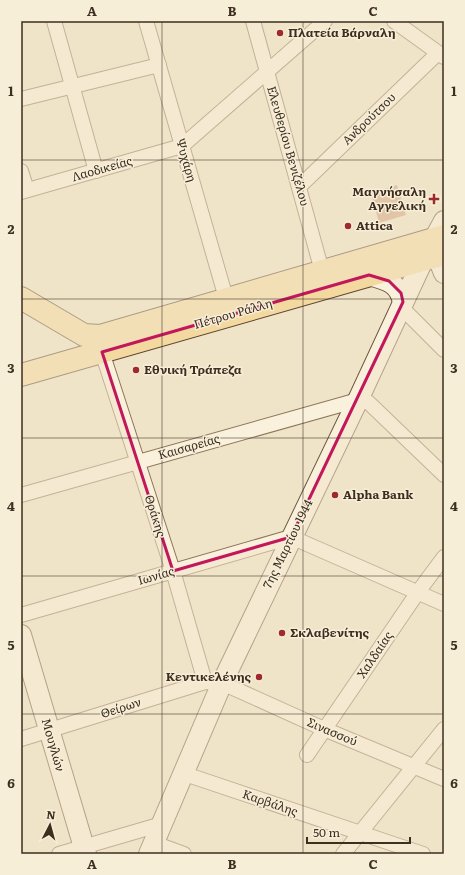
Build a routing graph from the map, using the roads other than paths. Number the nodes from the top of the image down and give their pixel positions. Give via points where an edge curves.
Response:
1 (54, 21) edge
2 (146, 21) edge
3 (253, 21) edge
4 (326, 21) edge
5 (394, 21) edge
6 (441, 55) edge
7 (159, 65) junction
8 (267, 72) junction
9 (73, 87) junction
10 (21, 99) edge
11 (182, 146) junction
12 (21, 170) edge
13 (96, 171) junction
14 (300, 186) junction
15 (24, 191) edge
16 (439, 248) edge
17 (322, 271) junction
18 (370, 275) junction
19 (21, 298) edge
20 (226, 298) junction
21 (402, 305) junction
22 (444, 350) edge
23 (102, 352) junction
24 (21, 374) edge
25 (358, 400) junction
26 (137, 462) junction
27 (444, 475) edge
28 (21, 495) edge
29 (291, 536) junction
30 (444, 557) edge
31 (173, 571) junction
32 (418, 592) junction
33 (444, 604) edge
34 (21, 616) edge
35 (21, 635) edge
36 (213, 682) junction
37 (444, 728) edge
38 (324, 729) junction
39 (49, 731) junction
40 (21, 739) edge
41 (307, 755) dead end
42 (414, 766) junction
43 (185, 774) junction
44 (444, 779) edge
45 (162, 824) junction
46 (360, 833) junction
47 (152, 849) edge
48 (85, 850) edge
49 (59, 854) edge
50 (184, 854) edge
51 (343, 854) edge
52 (423, 854) edge

1 - 9 street
2 - 7 street, Ψυχάρη
3 - 8 street, Ελευθερίου Βενιζέλου
4 - 8 street
5 - 6 street
6 - 14 street, Ανδρούτσου
7 - 9 street
7 - 11 street, Ψυχάρη
8 - 11 street
8 - 14 street, Ελευθερίου Βενιζέλου
9 - 10 street
9 - 13 street
11 - 13 street, Λαοδικείας
11 - 20 street, Ψυχάρη
12 - 15 street
13 - 15 street, Λαοδικείας
14 - 17 street, Ελευθερίου Βενιζέλου
16 - 17 main road, Πέτρου Ράλλη
16 - 18 main road, Πέτρου Ράλλη
16 - 21 main road, 7ης Μαρτίου 1944
17 - 20 main road, Πέτρου Ράλλη
18 - 21 main road via 389,280 396,286 401,293
18 - 23 main road, Πέτρου Ράλλη
19 - 20 main road, Πέτρου Ράλλη via 84,335 100,336
21 - 22 street
21 - 25 main road, 7ης Μαρτίου 1944
23 - 24 main road, Πέτρου Ράλλη
23 - 26 street, Θράκης
25 - 26 street, Καισαρείας
25 - 27 street via 368,402
25 - 29 main road, 7ης Μαρτίου 1944
26 - 28 street, Καισαρείας
26 - 31 street, Θράκης
29 - 31 street, Ιωνίας
29 - 32 street
29 - 36 main road, 7ης Μαρτίου 1944
30 - 32 street, Χαλδαίας
31 - 34 street, Ιωνίας
31 - 36 street, Θράκης
32 - 33 street
32 - 38 street, Χαλδαίας
35 - 39 main road, Μουγλών
36 - 38 street, Σινασσού
36 - 39 street, Θείρων
36 - 43 main road, 7ης Μαρτίου 1944
37 - 42 street
38 - 41 street, Χαλδαίας
38 - 42 street, Σινασσού
39 - 40 street, Θείρων
39 - 48 main road, Μουγλών
42 - 44 street, Σινασσού
42 - 46 street
43 - 45 main road, 7ης Μαρτίου 1944
43 - 46 street, Καρβάλης
45 - 47 main road, 7ης Μαρτίου 1944
45 - 48 street
46 - 51 street
46 - 52 street, Καρβάλης
47 - 50 street
48 - 49 street

